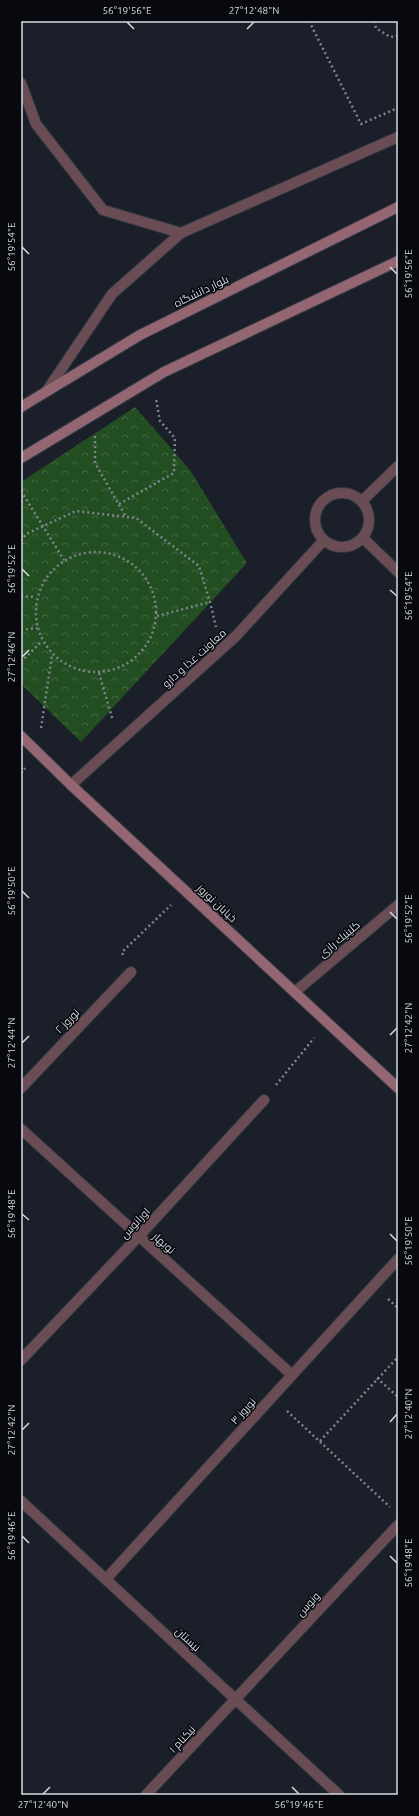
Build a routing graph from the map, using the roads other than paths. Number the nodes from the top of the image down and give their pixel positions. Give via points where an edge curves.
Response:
1 (21, 84) edge
2 (398, 137) edge
3 (398, 207) edge
4 (181, 233) junction
5 (398, 261) edge
6 (46, 392) junction
7 (21, 407) edge
8 (21, 458) edge
9 (398, 466) edge
10 (362, 501) junction
11 (363, 538) junction
12 (324, 540) junction
13 (398, 572) edge
14 (21, 736) edge
15 (72, 785) junction
16 (398, 905) edge
17 (131, 972) road end
18 (295, 992) junction
19 (21, 1088) edge
20 (398, 1088) edge
21 (264, 1100) road end
22 (21, 1129) edge
23 (139, 1236) junction
24 (398, 1259) edge
25 (21, 1360) edge
26 (292, 1375) junction
27 (21, 1500) edge
28 (398, 1525) edge
29 (106, 1579) junction
30 (235, 1698) junction
31 (146, 1795) edge
32 (339, 1795) edge

1 - 4 street via 36,124 103,210
2 - 4 street
3 - 6 main road, بلوار دانشگاه via 140,335
4 - 6 street via 112,294
5 - 8 main road via 153,379
6 - 7 main road, بلوار دانشگاه
9 - 10 street
10 - 11 street via 368,509 370,518
10 - 12 street via 355,495 336,493 321,503 315,521 316,530
11 - 12 street via 353,546 344,548 336,547
11 - 13 street
12 - 15 street, معاونت غذا و دارو via 236,636
14 - 15 main road, خیابان نوروز
15 - 18 main road, خیابان نوروز
16 - 18 street, كلينيك رازی
17 - 19 street, نوروز ۲
18 - 20 main road, خیابان نوروز
21 - 23 street, اورانوس
22 - 23 street, نوبهار
23 - 25 street, اورانوس
23 - 26 street, نوبهار
24 - 26 street, نوروز ۳
26 - 29 street, نوروز ۳
27 - 29 street, نیستان
28 - 30 street, ونوس
29 - 30 street, نیستان
30 - 31 street, نیکنام ۱
30 - 32 street, نیستان

